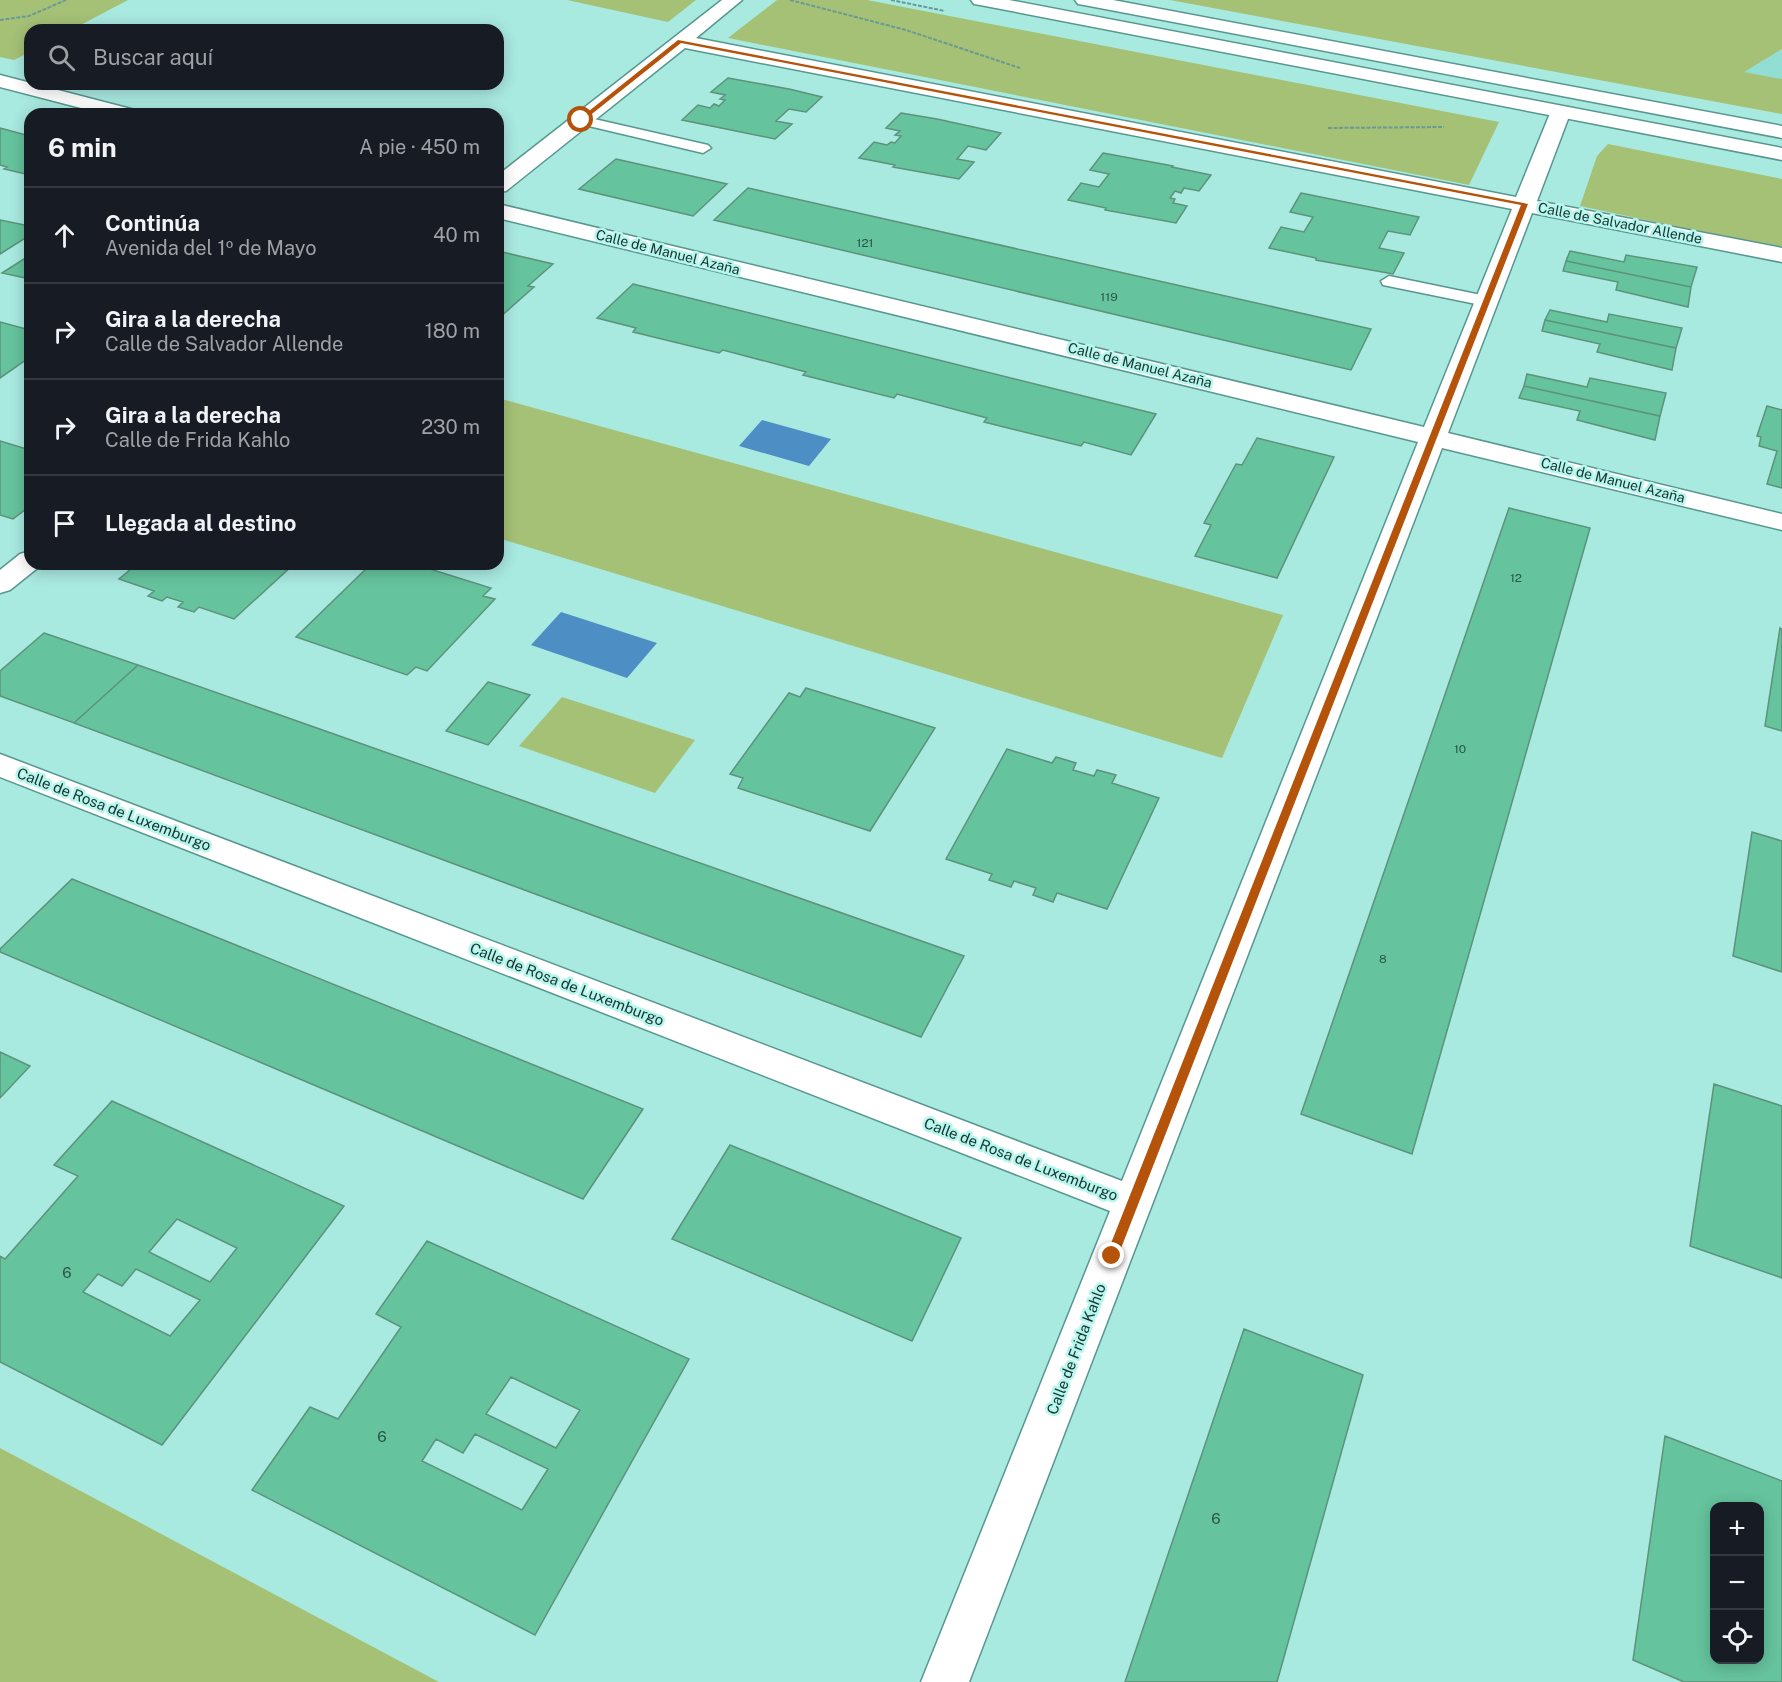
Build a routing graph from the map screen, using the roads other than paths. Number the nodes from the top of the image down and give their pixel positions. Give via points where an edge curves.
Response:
1 (733, 0) edge
2 (980, 0) edge
3 (1084, 0) edge
4 (680, 41) junction
5 (0, 81) edge
6 (24, 87) edge
7 (35, 90) edge
8 (105, 108) edge
9 (1561, 111) junction
10 (581, 120) junction
11 (1782, 132) edge
12 (703, 148) dead end
13 (1782, 154) edge
14 (504, 181) edge
15 (1524, 204) junction
16 (504, 212) edge
17 (1782, 255) edge
18 (1389, 281) dead end
19 (1486, 302) junction
20 (1433, 435) junction
21 (1782, 522) edge
22 (24, 565) edge
23 (0, 584) edge
24 (0, 765) edge
25 (1134, 1203) junction
26 (945, 1682) edge

1 - 4 street
2 - 9 street
3 - 11 street
4 - 10 street
4 - 15 street, Calle de Salvador Allende
5 - 6 street
7 - 8 street
9 - 13 street
9 - 15 street, Calle de Frida Kahlo
10 - 12 lane
10 - 14 street
15 - 17 street, Calle de Salvador Allende
15 - 19 street, Calle de Frida Kahlo
16 - 20 street, Calle de Manuel Azaña
18 - 19 lane
19 - 20 street, Calle de Frida Kahlo
20 - 21 street, Calle de Manuel Azaña
20 - 25 street, Calle de Frida Kahlo
22 - 23 street
24 - 25 street, Calle de Rosa de Luxemburgo
25 - 26 street, Calle de Frida Kahlo

